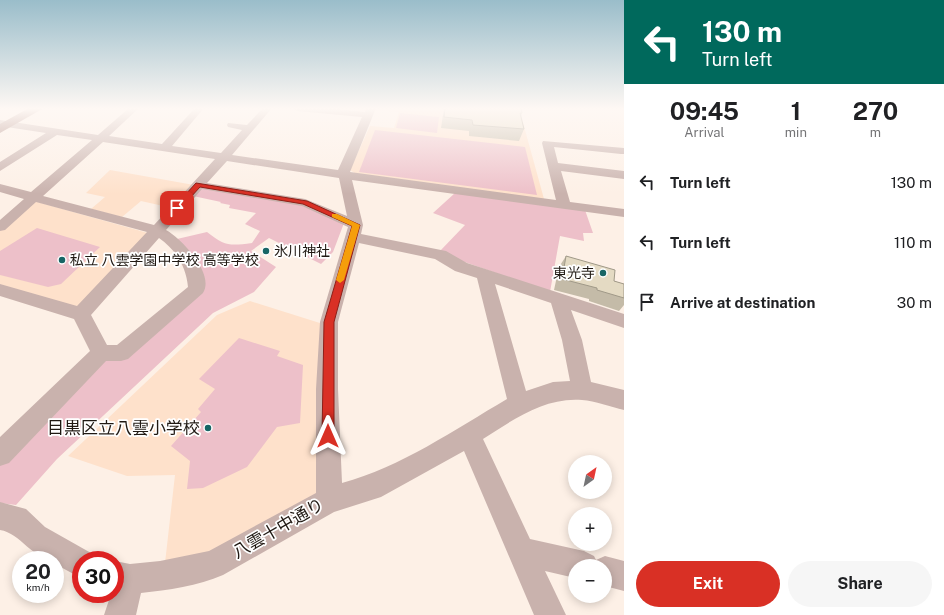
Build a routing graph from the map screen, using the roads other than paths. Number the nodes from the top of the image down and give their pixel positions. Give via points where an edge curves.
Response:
1 (47, 137) edge
2 (96, 137) joint
3 (174, 137) edge
4 (242, 137) edge
5 (358, 137) edge
6 (164, 148) junction
7 (621, 151) dead end
8 (224, 156) junction
9 (553, 166) junction
10 (0, 167) edge
11 (344, 175) junction
12 (624, 175) edge
13 (198, 185) junction
14 (0, 188) edge
15 (30, 195) junction
16 (564, 205) junction
17 (624, 213) edge
18 (0, 214) edge
19 (0, 227) edge
20 (156, 231) junction
21 (354, 231) junction
22 (484, 274) junction
23 (0, 290) edge
24 (559, 300) junction
25 (81, 314) junction
26 (624, 321) edge
27 (101, 353) junction
28 (582, 390) junction
29 (624, 400) edge
30 (519, 404) junction
31 (468, 434) junction
32 (0, 454) edge
33 (329, 500) junction
34 (0, 516) edge
35 (522, 551) junction
36 (72, 558) edge
37 (568, 562) edge
38 (612, 573) edge
39 (624, 576) edge
40 (124, 578) edge
41 (121, 603) edge
42 (120, 615) edge
43 (550, 615) edge

1 - 10 street
2 - 6 street
2 - 15 street
3 - 6 street
4 - 8 street
5 - 11 street
6 - 8 street
7 - 9 street via 547,143
8 - 11 street
8 - 13 street
9 - 12 street
9 - 16 street
11 - 16 street
11 - 21 street, 八雲十中通り
13 - 20 street
13 - 21 street via 305,203
14 - 15 street
15 - 18 street
15 - 19 street
15 - 20 street
16 - 17 street
20 - 25 street
20 - 27 street via 185,253 196,274 197,289 121,353
21 - 22 street via 440,255
21 - 33 street, 八雲十中通り via 329,322
22 - 24 street
22 - 30 street
23 - 25 street
24 - 26 street
24 - 28 street via 572,340
25 - 27 street
27 - 32 street
28 - 29 street
28 - 30 street via 553,392
30 - 31 street
31 - 33 street via 372,488
31 - 35 street
33 - 40 street, 八雲十中通り via 212,565 160,576
34 - 36 street via 16,519 35,536
35 - 37 street
35 - 43 street
38 - 39 street
41 - 42 street, 八雲十中通り

